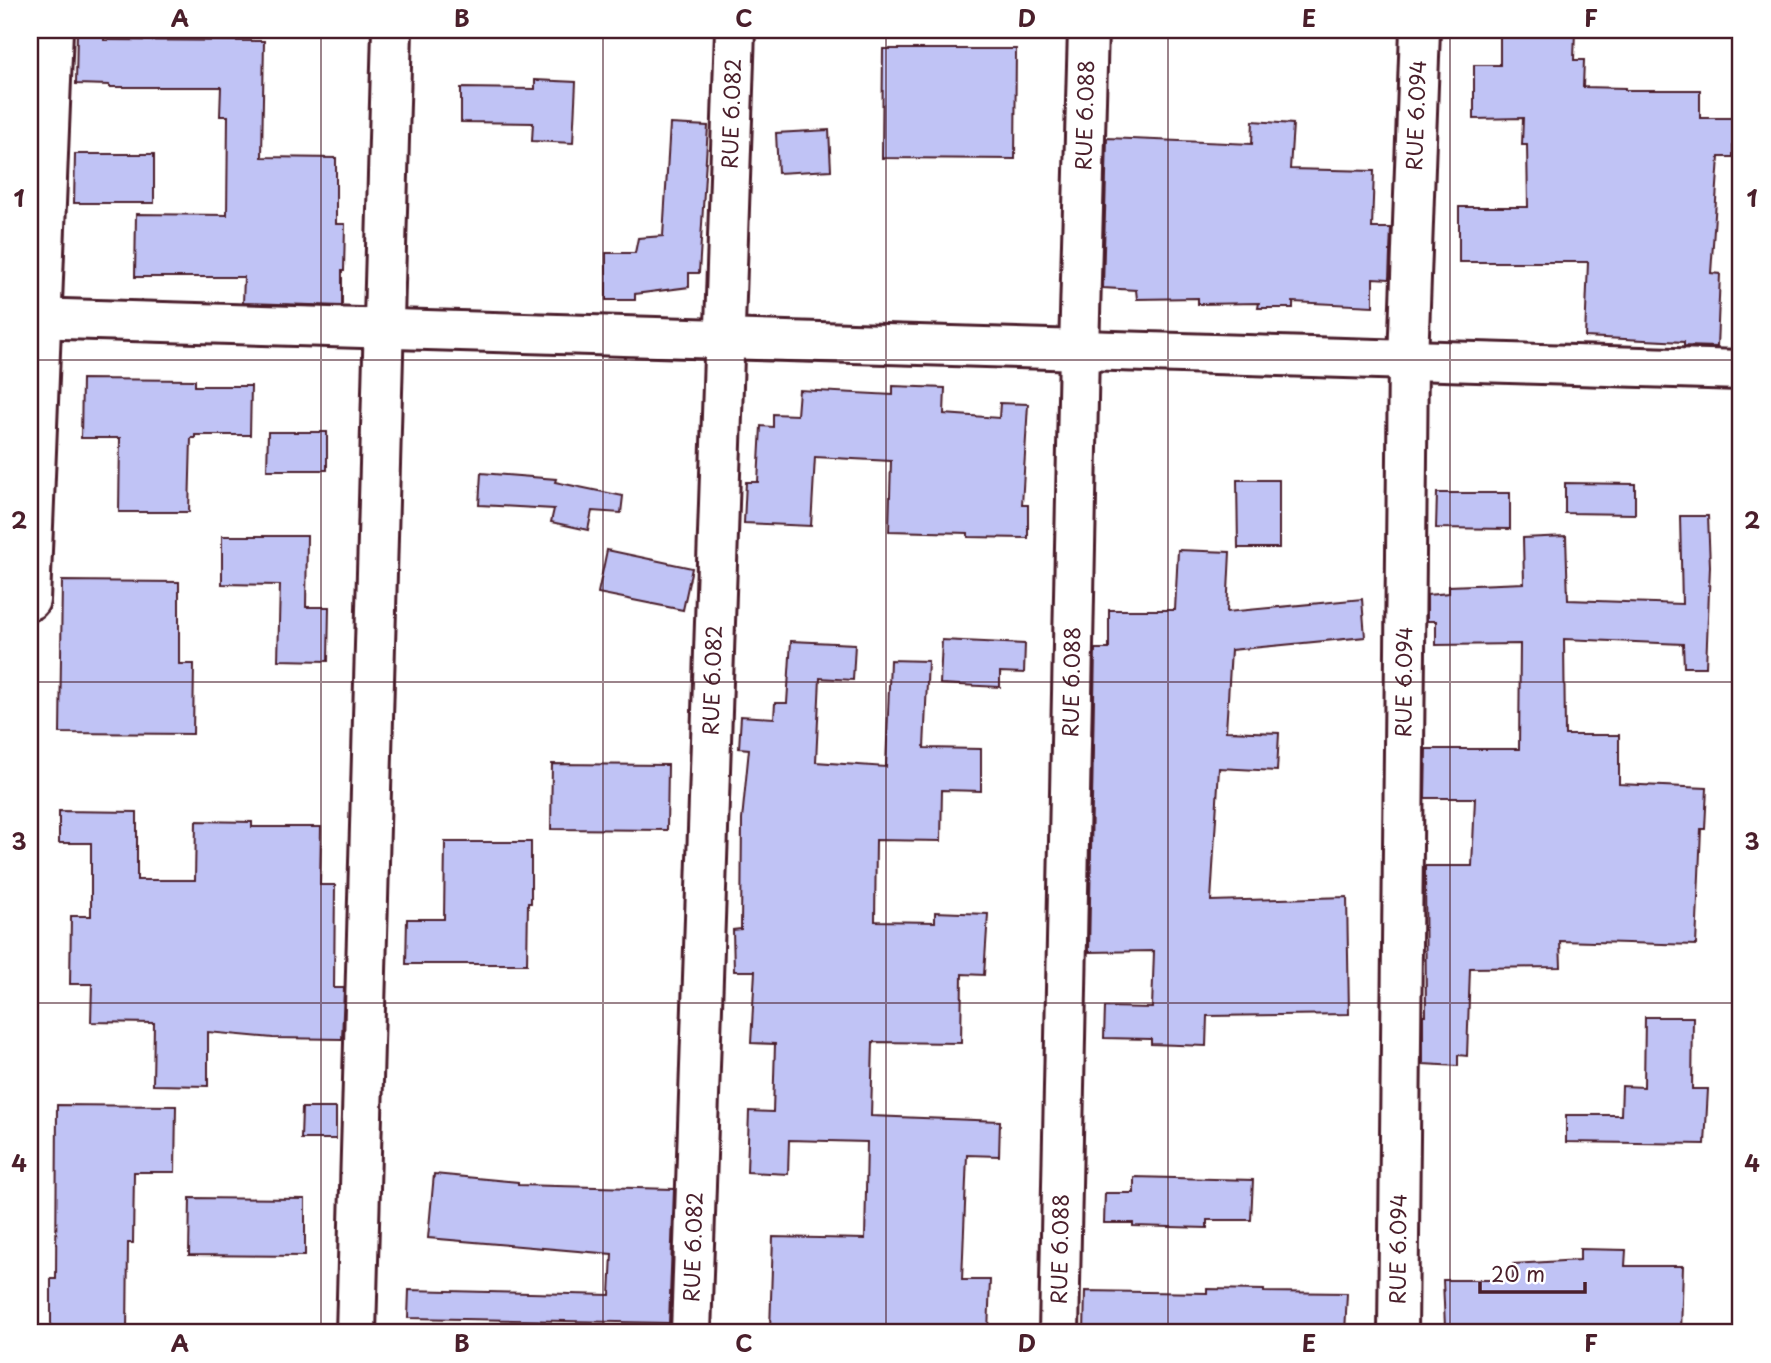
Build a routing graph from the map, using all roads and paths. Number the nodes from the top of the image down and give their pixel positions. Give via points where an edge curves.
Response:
1 (53, 30) edge
2 (392, 30) edge
3 (735, 30) edge
4 (1088, 30) edge
5 (1420, 30) edge
6 (35, 318) edge
7 (383, 329) junction
8 (725, 339) junction
9 (1079, 350) junction
10 (1408, 360) junction
11 (1741, 370) edge
12 (30, 600) edge
13 (356, 1333) edge
14 (691, 1333) edge
15 (1059, 1333) edge
16 (1398, 1333) edge

1 - 6 street
2 - 7 street
3 - 8 street, RUE 6.082
4 - 9 street, RUE 6.088
5 - 10 street, RUE 6.094
6 - 7 street
6 - 12 street
7 - 8 street
7 - 13 street
8 - 9 street
8 - 14 street, RUE 6.082
9 - 10 street
9 - 15 street, RUE 6.088
10 - 11 street
10 - 16 street, RUE 6.094

